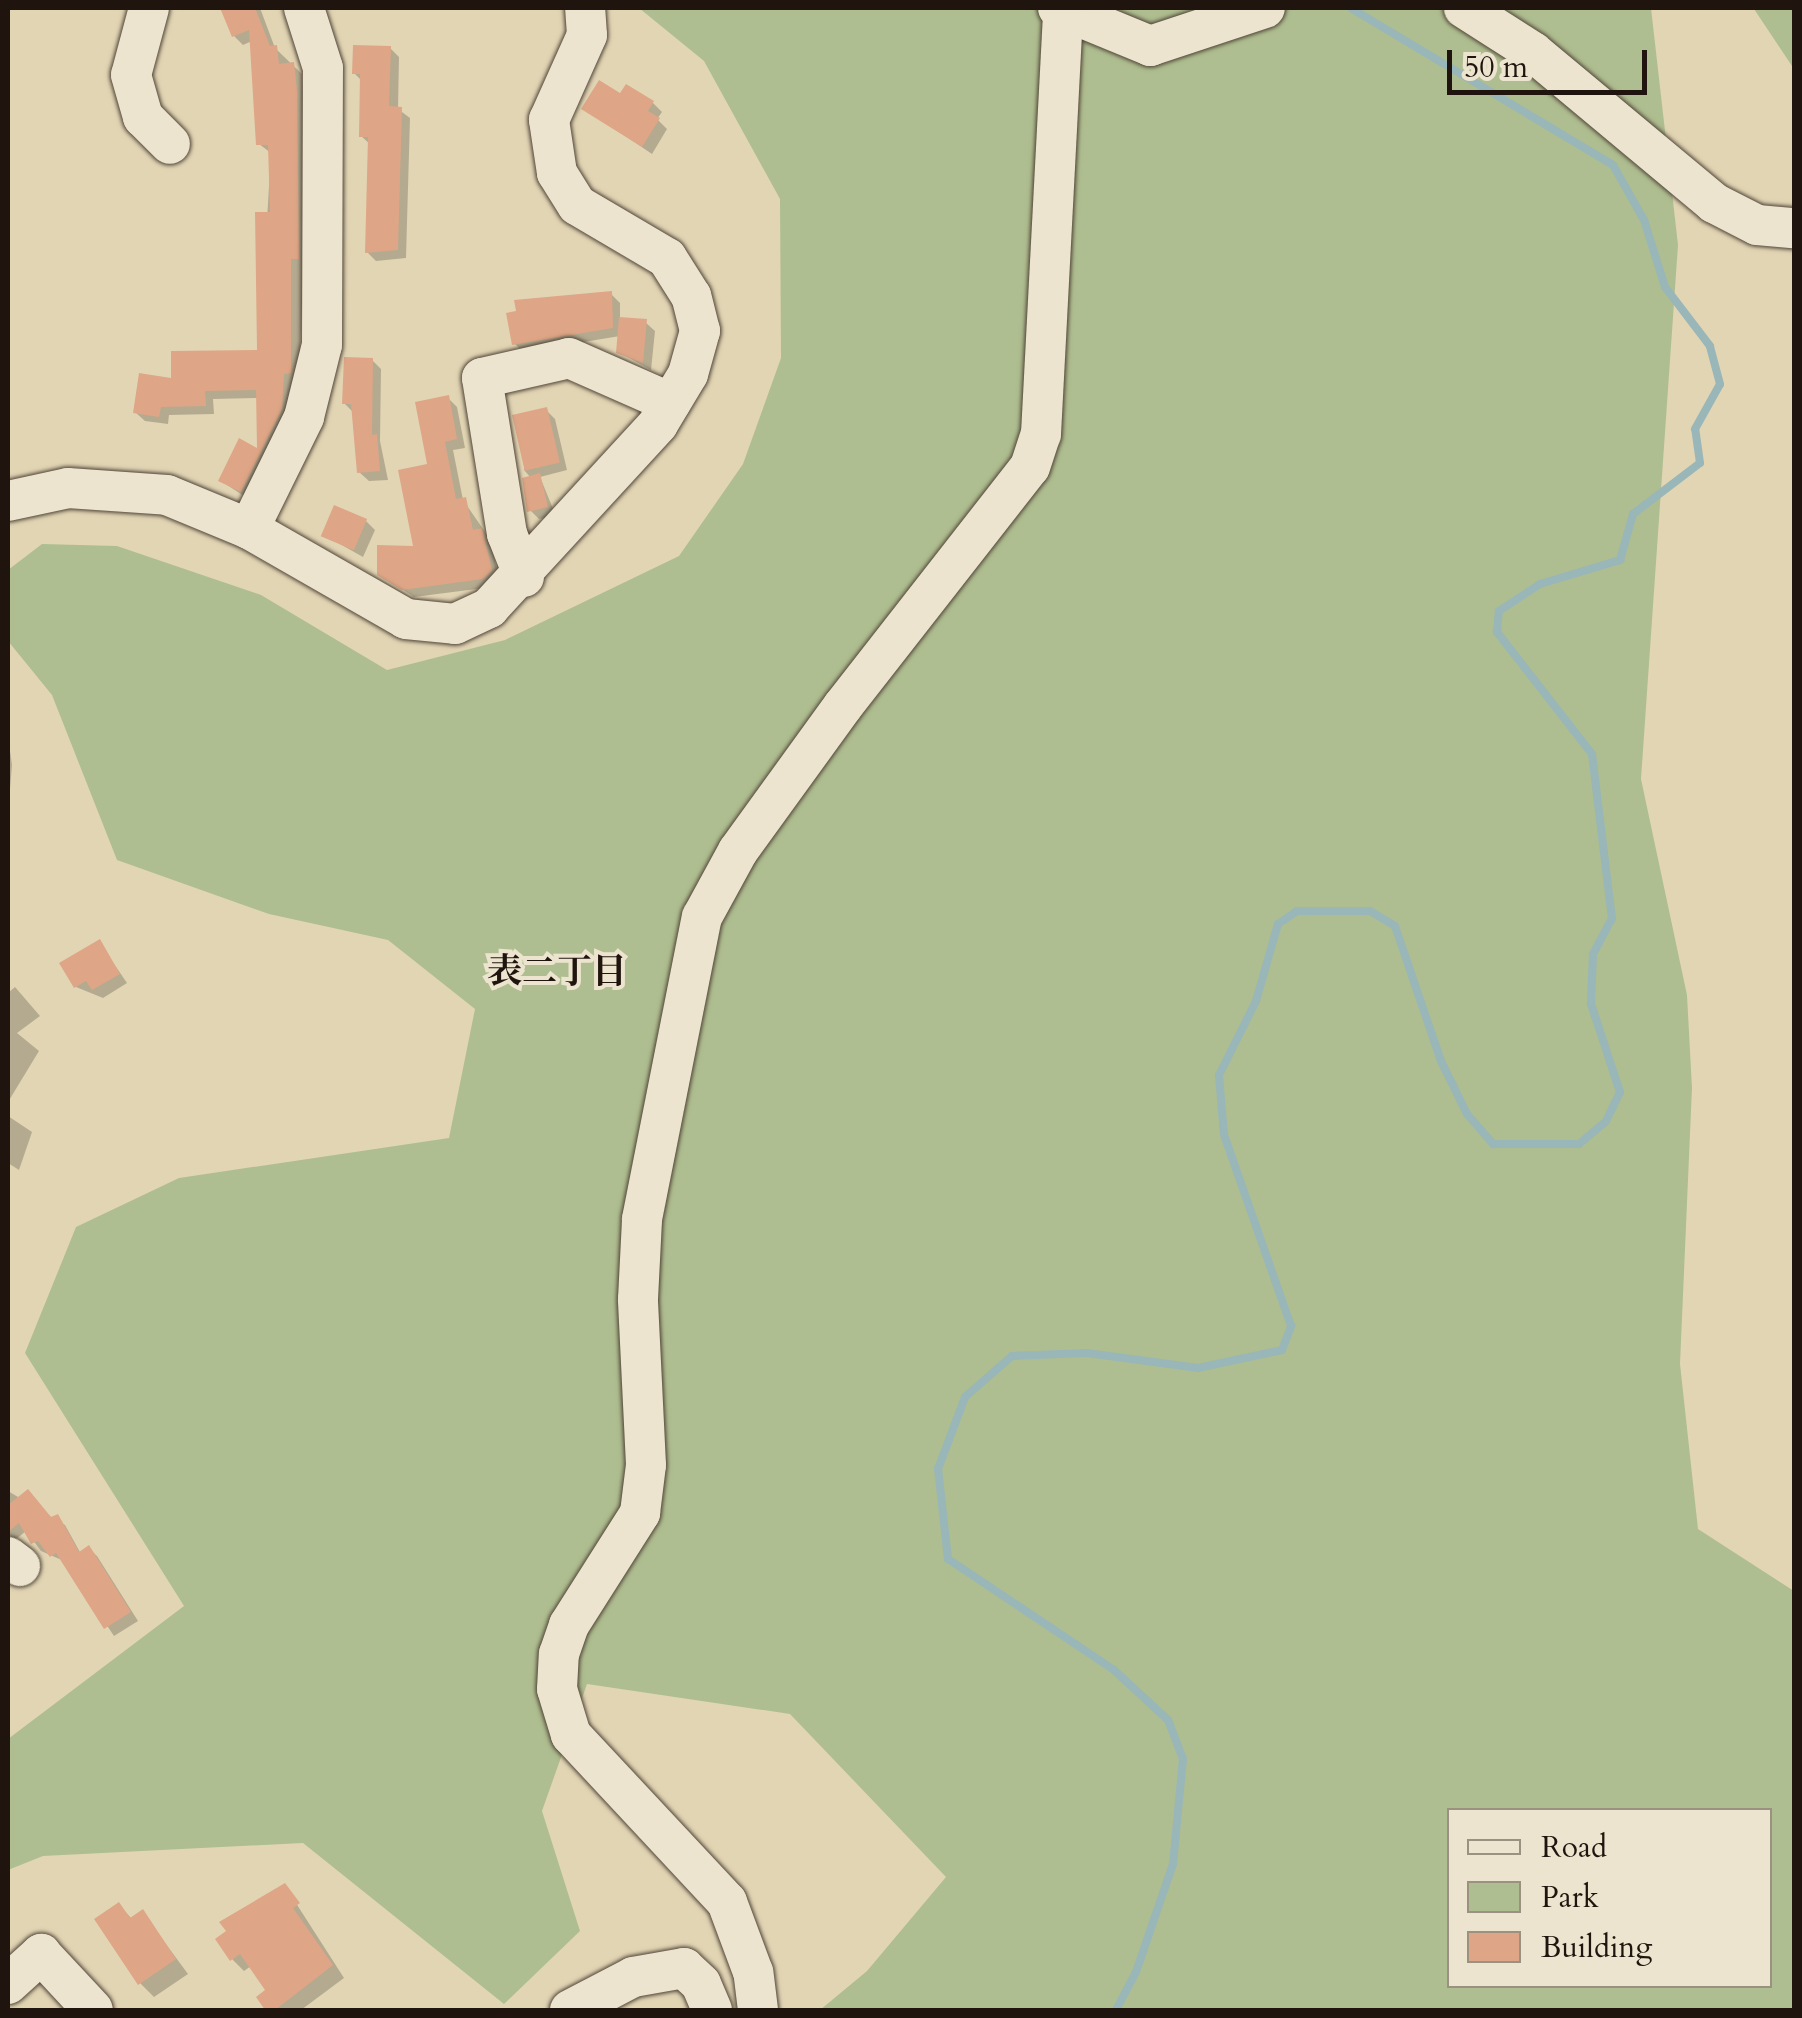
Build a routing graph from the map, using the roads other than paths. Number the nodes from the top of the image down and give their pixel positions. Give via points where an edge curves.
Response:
1 (149, 8) edge
2 (304, 8) edge
3 (586, 8) edge
4 (1265, 8) edge
5 (1464, 8) edge
6 (1060, 9) edge
7 (170, 144) dead end
8 (1794, 228) edge
9 (671, 403) junction
10 (8, 501) edge
11 (249, 528) junction
12 (524, 577) junction
13 (8, 1984) edge
14 (93, 2010) edge
15 (570, 2010) edge
16 (712, 2010) edge
17 (758, 2010) edge

1 - 7 street via 131,75 142,117
2 - 11 street via 323,68 322,345 304,417
3 - 9 street via 587,35 549,120 552,155 577,205 667,258 691,296 700,331 696,354
4 - 6 street via 1150,46
5 - 8 street via 1533,52 1714,203 1757,225
6 - 17 street via 1042,434 1030,467 843,706 738,851 702,917 642,1219 638,1299 646,1465 640,1513 569,1625 559,1654 557,1689 571,1735 727,1902 754,1972
9 - 12 street
9 - 12 street via 569,358 482,378 507,534
10 - 11 street via 68,488 147,491
11 - 12 street via 321,575 427,624 476,618
13 - 14 street via 41,1954
15 - 16 street via 633,1977 684,1968 701,1984

